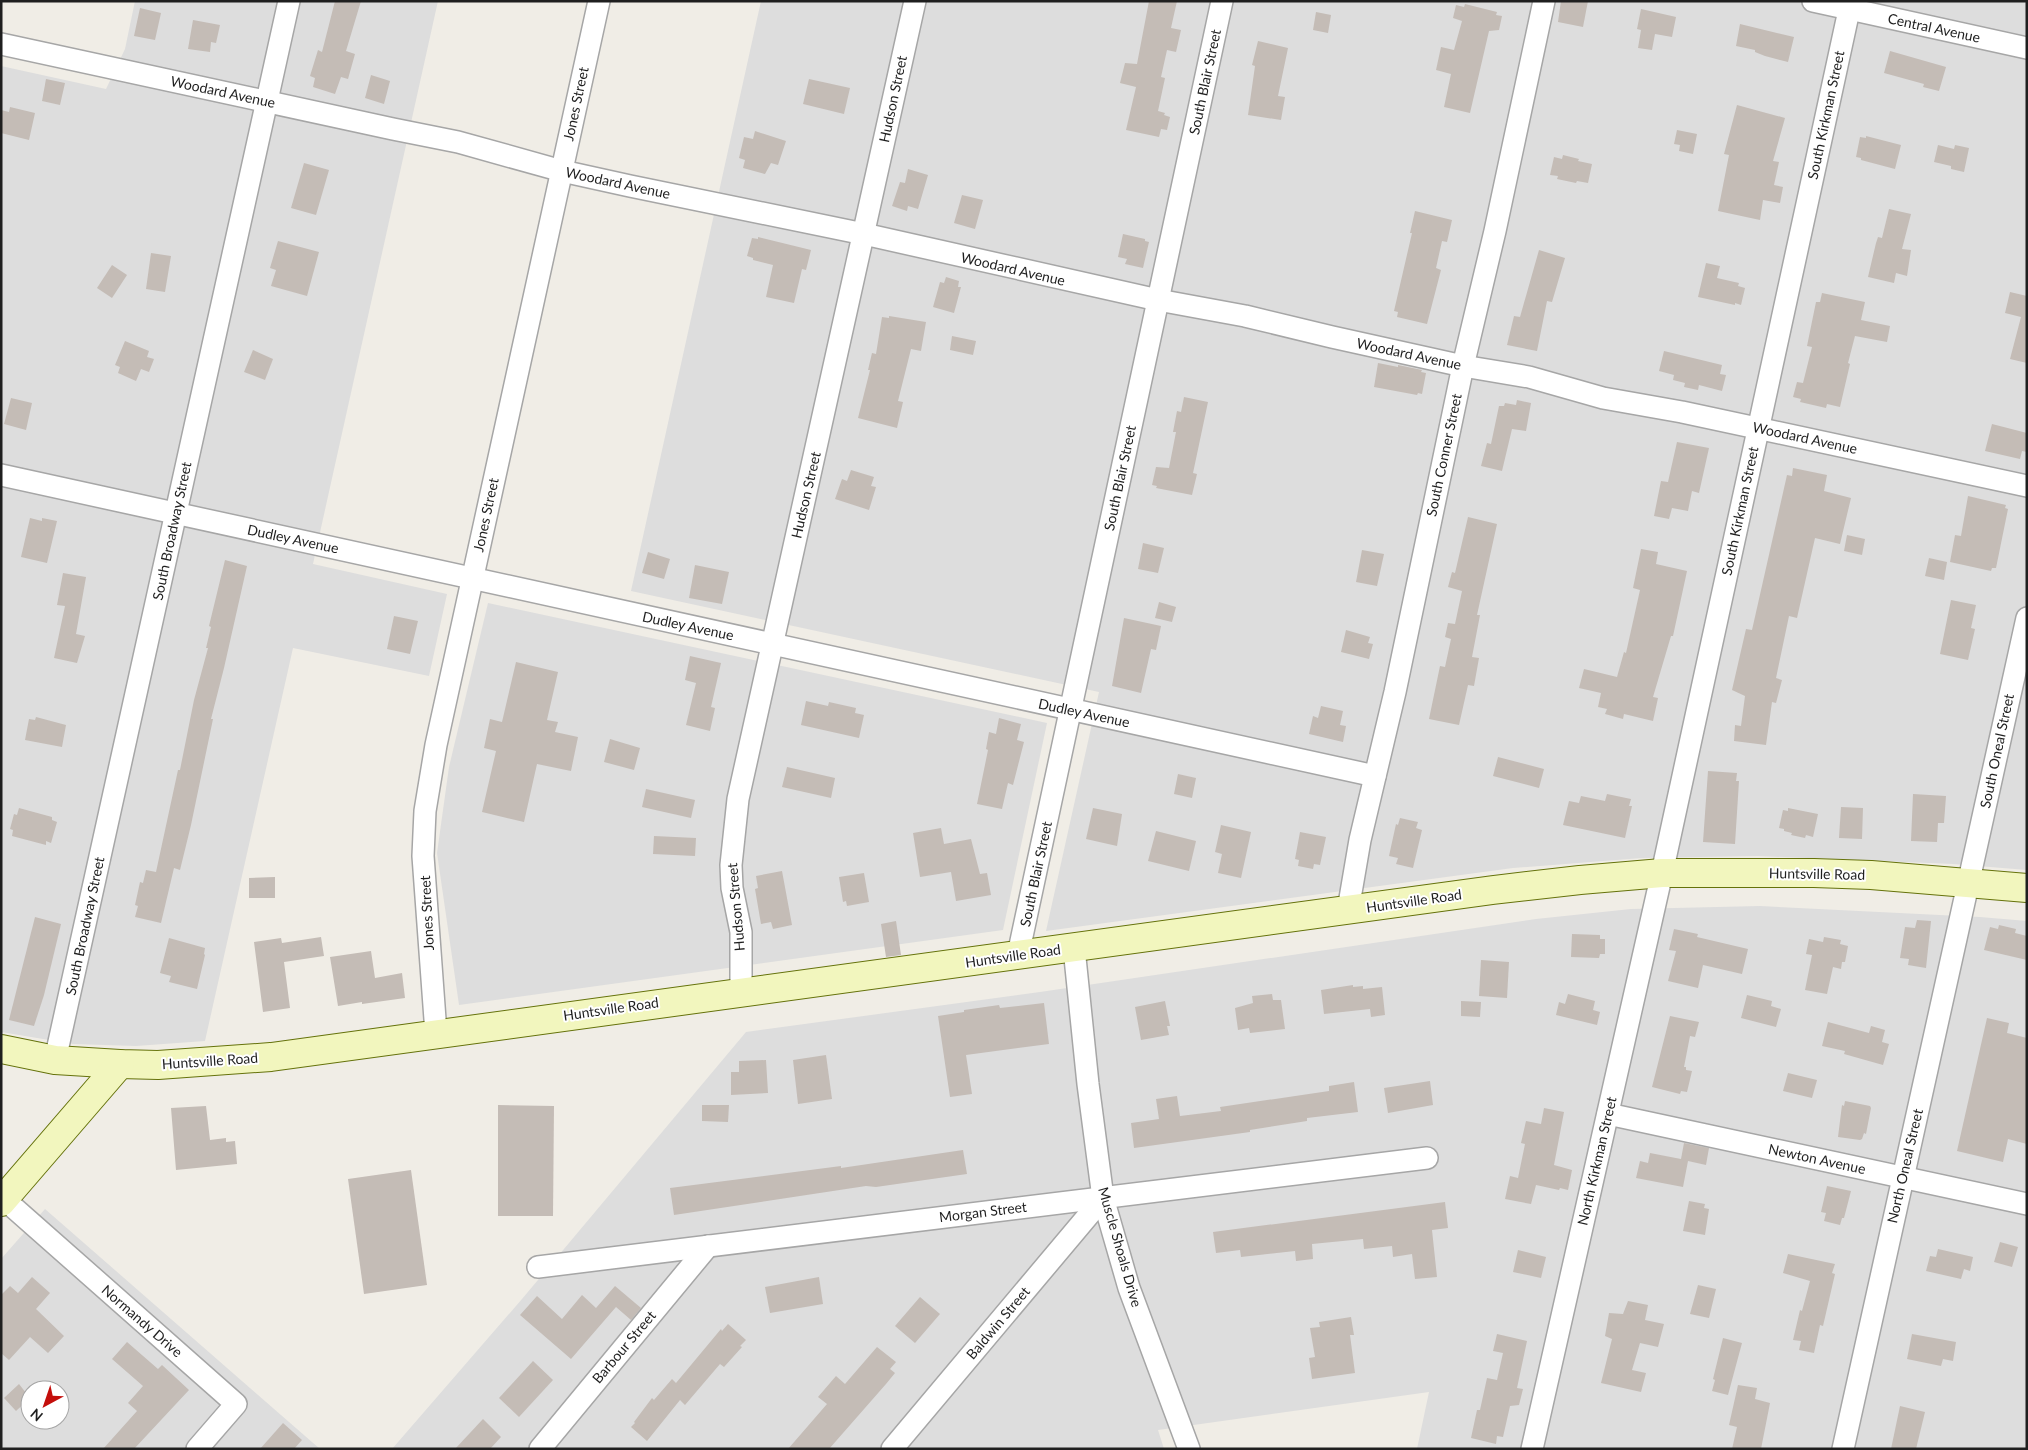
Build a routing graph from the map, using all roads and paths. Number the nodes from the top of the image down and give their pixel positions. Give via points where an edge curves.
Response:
1 (289, 1) edge
2 (599, 1) edge
3 (915, 1) edge
4 (1222, 1) edge
5 (1544, 1) edge
6 (1813, 1) edge
7 (1850, 5) edge
8 (1, 44) edge
9 (2027, 48) edge
10 (267, 102) junction
11 (562, 171) junction
12 (864, 234) junction
13 (1158, 300) junction
14 (1463, 366) junction
15 (1758, 428) junction
16 (1, 475) edge
17 (2027, 486) edge
18 (176, 514) junction
19 (472, 579) junction
20 (2027, 618) edge
21 (772, 644) junction
22 (1071, 710) junction
23 (1375, 776) junction
24 (1662, 873) junction
25 (1968, 883) junction
26 (2027, 888) edge
27 (1348, 910) junction
28 (1074, 948) junction
29 (1018, 955) junction
30 (741, 992) junction
31 (436, 1033) junction
32 (1, 1049) edge
33 (55, 1060) junction
34 (120, 1064) junction
35 (1608, 1114) junction
36 (1427, 1158) dead end
37 (1903, 1178) junction
38 (1103, 1198) junction
39 (3, 1201) edge
40 (2027, 1204) edge
41 (708, 1246) junction
42 (538, 1266) dead end
43 (197, 1449) edge
44 (540, 1449) edge
45 (892, 1449) edge
46 (1189, 1449) edge
47 (1532, 1449) edge
48 (1843, 1449) edge

1 - 10 street, South Broadway Street
2 - 11 street, Jones Street
3 - 12 street, Hudson Street
4 - 13 street, South Blair Street
5 - 14 street, South Conner Street
6 - 7 street, Central Avenue
7 - 9 street, Central Avenue
7 - 15 street, South Kirkman Street
8 - 10 street, Woodard Avenue
10 - 11 street, Woodard Avenue via 458,142
10 - 18 street, South Broadway Street
11 - 12 street, Woodard Avenue
11 - 19 street, Jones Street
12 - 13 street, Woodard Avenue
12 - 21 street, Hudson Street
13 - 14 street, Woodard Avenue via 1245,316
13 - 22 street, South Blair Street
14 - 15 street, Woodard Avenue via 1551,382 1603,398
14 - 23 street, South Conner Street
15 - 17 street, Woodard Avenue
15 - 24 street, South Kirkman Street
16 - 18 street, Dudley Avenue
18 - 19 street, Dudley Avenue
18 - 33 street, South Broadway Street
19 - 21 street, Dudley Avenue
19 - 31 street, Jones Street via 425,811 424,875
20 - 25 street, South Oneal Street
21 - 22 street, Dudley Avenue
21 - 30 street, Hudson Street via 738,799 730,865 740,932
22 - 23 street, Dudley Avenue
22 - 29 street, South Blair Street
23 - 27 street, South Conner Street
24 - 25 main road, Huntsville Road via 1814,873
24 - 27 main road, Huntsville Road via 1542,884
24 - 35 street, North Kirkman Street
25 - 26 main road, Huntsville Road
25 - 37 street, North Oneal Street
27 - 28 main road, Huntsville Road
28 - 29 main road, Huntsville Road
28 - 38 street, Muscle Shoals Drive
29 - 30 main road, Huntsville Road
30 - 31 main road, Huntsville Road
31 - 34 main road, Huntsville Road via 226,1062
32 - 33 main road, Huntsville Road
33 - 34 main road, Huntsville Road
34 - 39 main road
35 - 37 street, Newton Avenue
35 - 47 street, North Kirkman Street
36 - 38 street, Morgan Street
37 - 40 street, Newton Avenue
37 - 48 street, North Oneal Street
38 - 41 street, Morgan Street
38 - 45 street, Baldwin Street
38 - 46 street, Muscle Shoals Drive via 1129,1288
39 - 43 street, Normandy Drive via 236,1404
41 - 42 street, Morgan Street
41 - 44 street, Barbour Street

